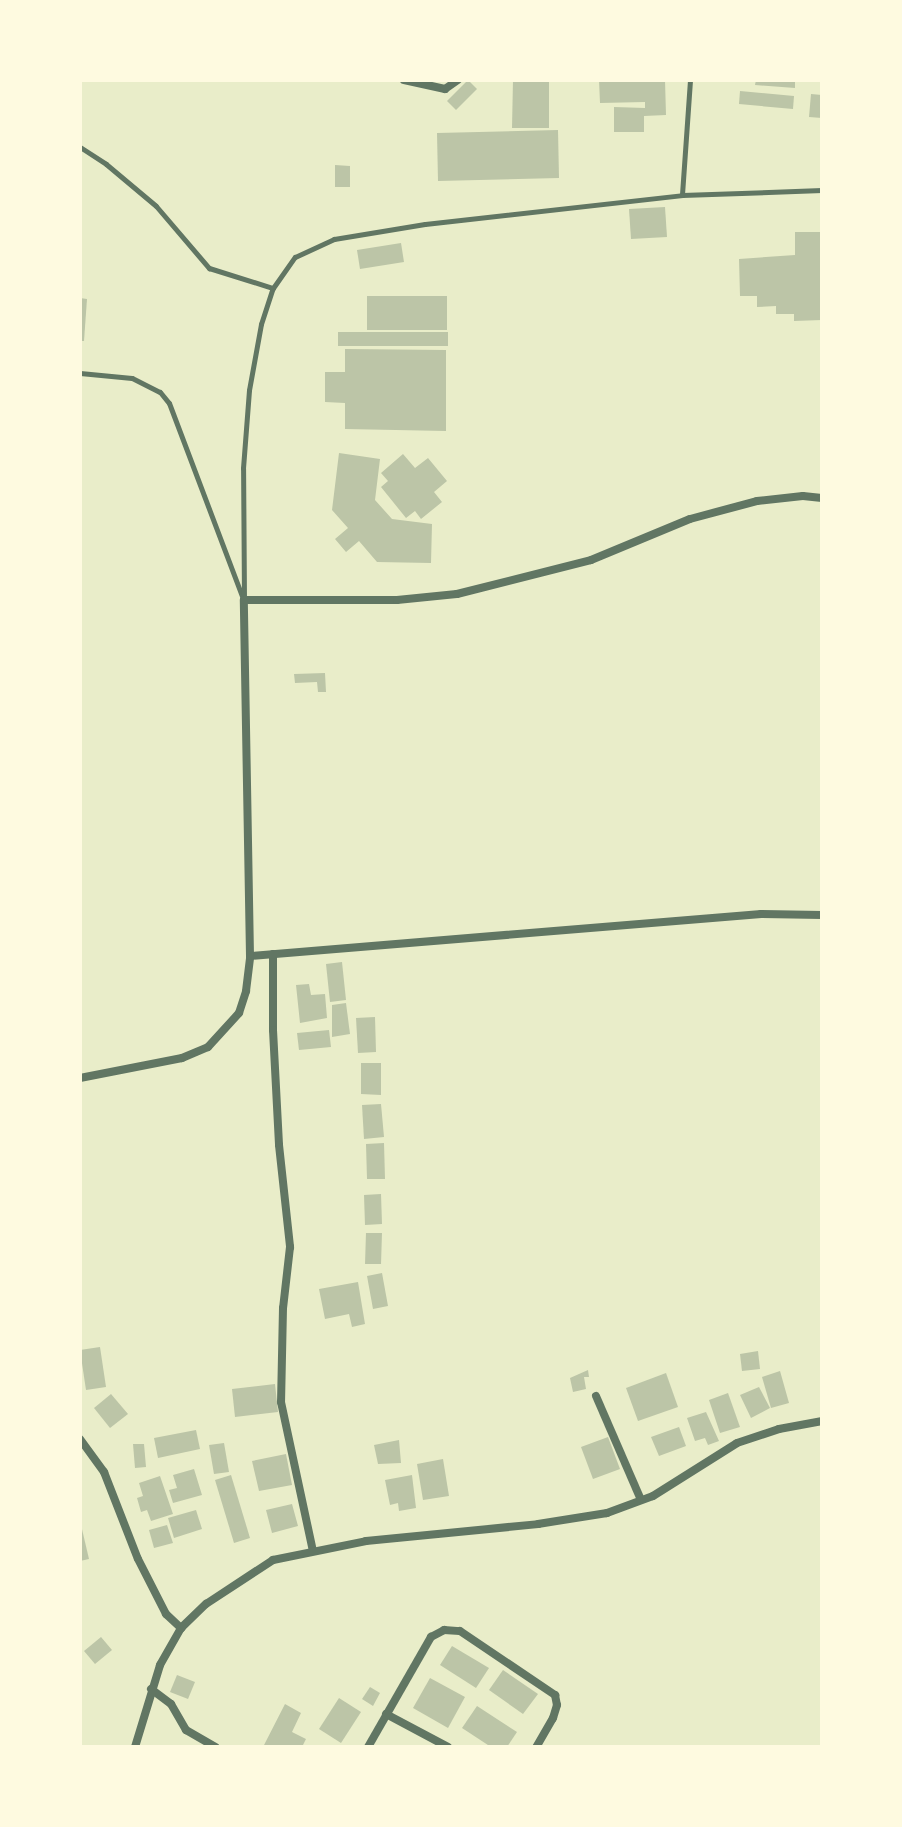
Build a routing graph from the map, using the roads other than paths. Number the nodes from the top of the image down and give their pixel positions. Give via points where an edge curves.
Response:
1 (404, 80) edge
2 (458, 80) edge
3 (690, 80) edge
4 (80, 147) edge
5 (822, 190) edge
6 (682, 195) junction
7 (273, 288) junction
8 (80, 373) edge
9 (822, 498) edge
10 (244, 600) junction
11 (822, 915) edge
12 (273, 954) junction
13 (250, 956) junction
14 (80, 1078) edge
15 (596, 1396) dead end
16 (822, 1421) edge
17 (80, 1439) edge
18 (641, 1500) junction
19 (313, 1551) junction
20 (181, 1628) junction
21 (151, 1689) junction
22 (386, 1714) junction
23 (135, 1747) edge
24 (215, 1747) edge
25 (368, 1747) edge
26 (448, 1747) edge
27 (536, 1747) edge

1 - 2 street via 445,89
3 - 6 lane
4 - 7 lane via 156,206 209,268
5 - 6 lane
6 - 7 lane via 503,213 334,239 295,257
7 - 10 lane via 249,390 243,468
8 - 10 lane via 132,378 160,392 169,403
9 - 10 street via 757,501 690,519 591,560 457,594 397,600
10 - 13 street
11 - 12 street via 761,914
12 - 13 street
12 - 19 street via 279,1145 290,1247 281,1402
13 - 14 street via 239,1013 208,1047 182,1058
15 - 18 street
16 - 18 street via 737,1443
17 - 20 street via 104,1472 166,1614
18 - 19 street via 607,1513 538,1524
19 - 20 street via 273,1560 206,1604
20 - 21 street
21 - 23 street
21 - 24 street via 171,1704 186,1730
22 - 25 street
22 - 26 street
22 - 27 street via 431,1637 444,1630 460,1631 555,1695 553,1718

